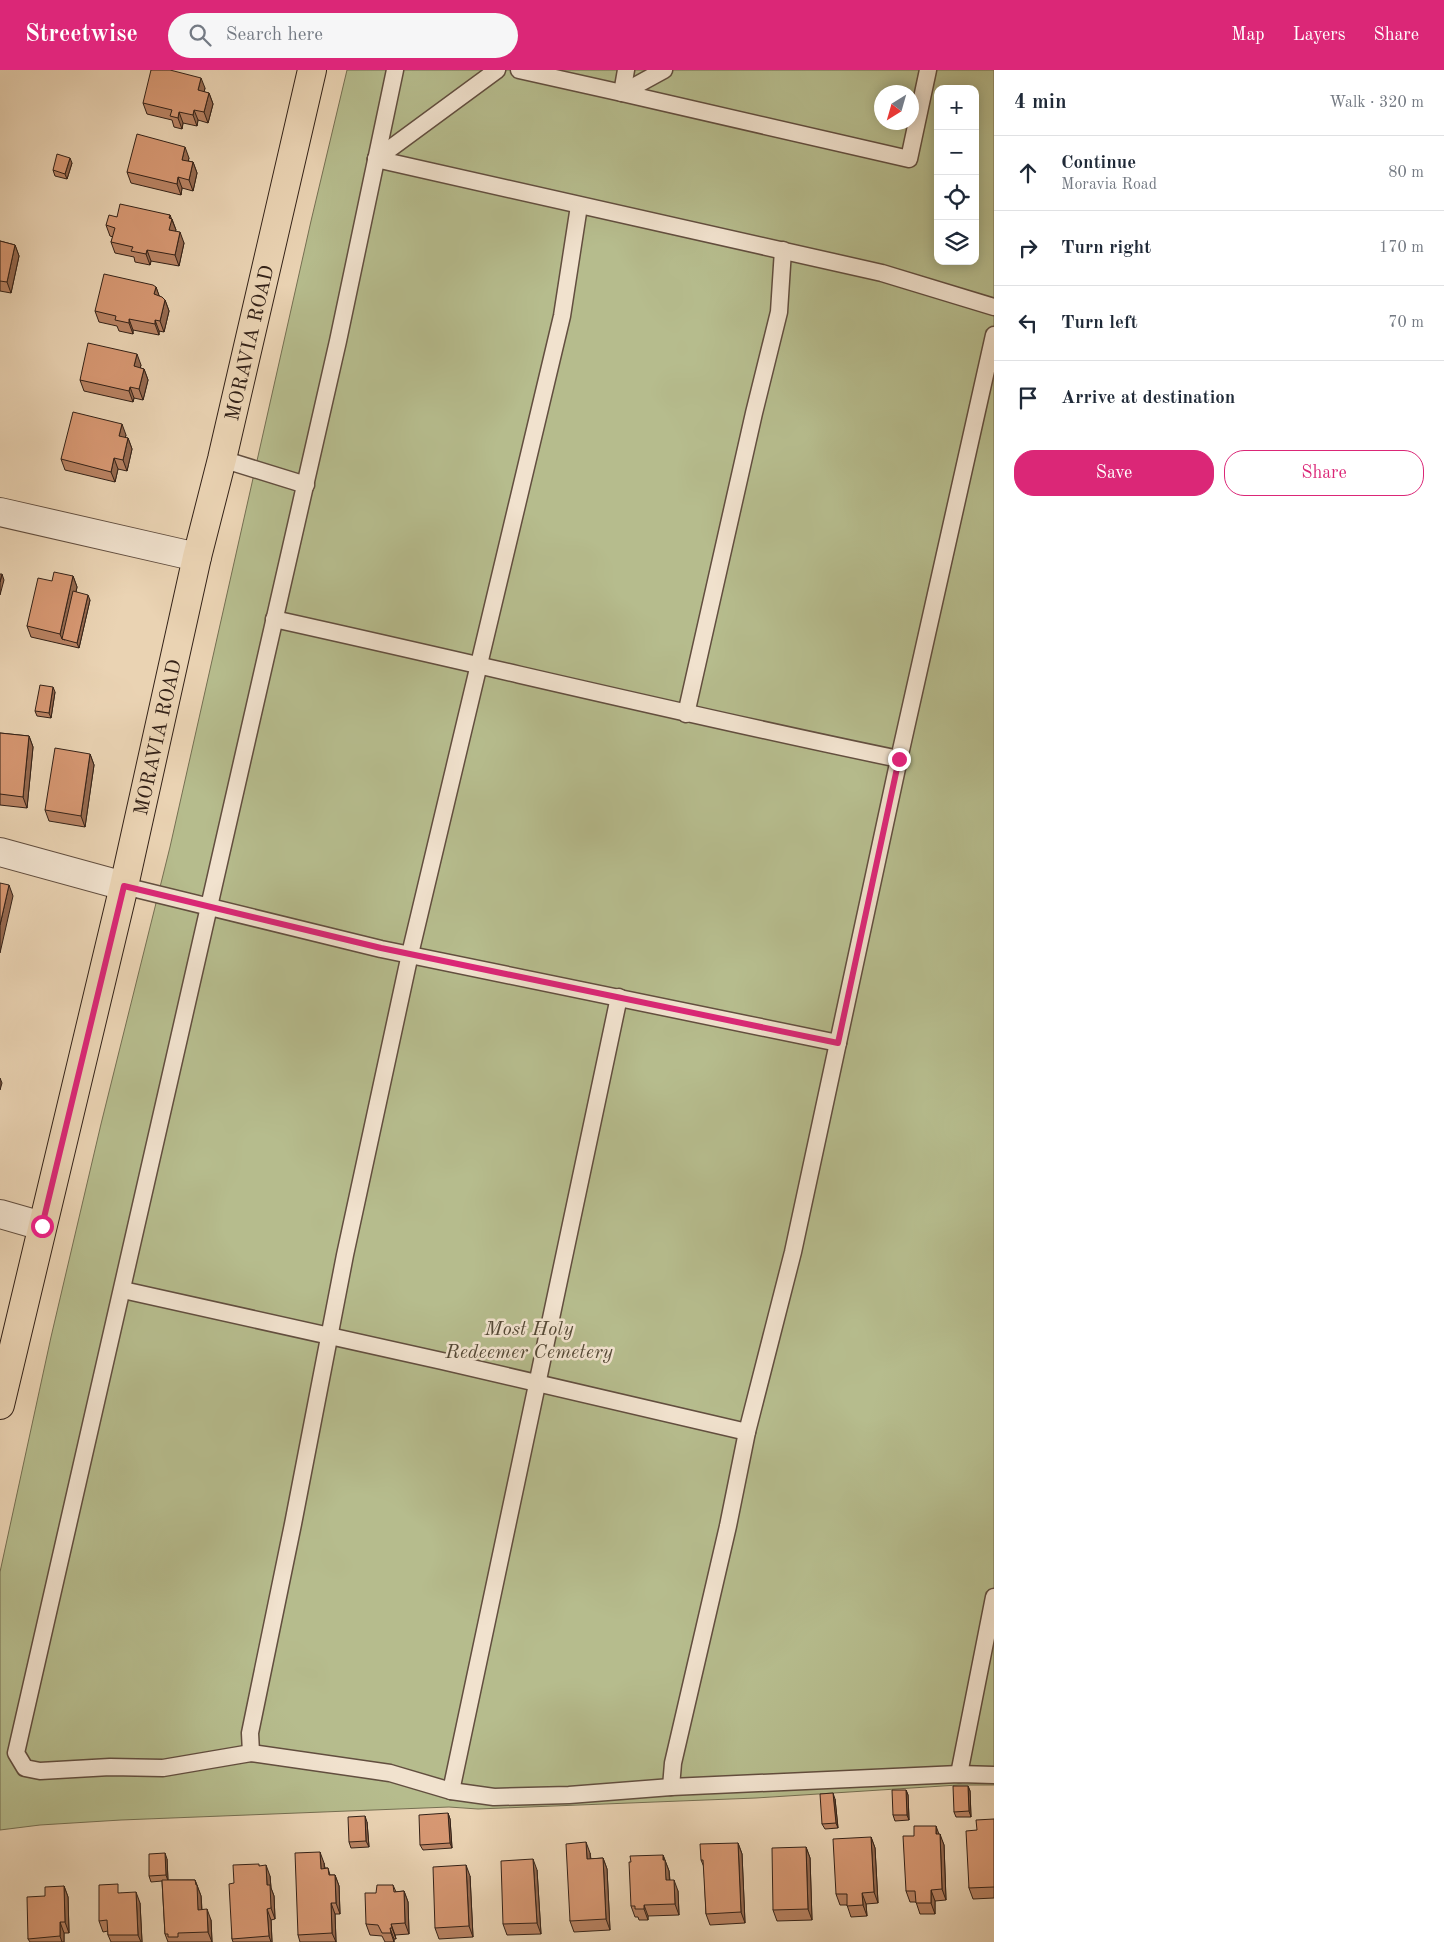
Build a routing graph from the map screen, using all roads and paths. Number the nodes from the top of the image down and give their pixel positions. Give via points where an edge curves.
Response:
1 (312, 70) edge
2 (395, 70) edge
3 (497, 70) edge
4 (519, 70) edge
5 (626, 70) edge
6 (664, 70) edge
7 (928, 70) edge
8 (622, 94) junction
9 (376, 159) junction
10 (579, 206) junction
11 (783, 250) junction
12 (994, 306) edge
13 (994, 335) edge
14 (222, 459) junction
15 (306, 485) junction
16 (0, 512) edge
17 (197, 557) junction
18 (274, 619) junction
19 (479, 664) junction
20 (686, 714) junction
21 (899, 759) junction
22 (0, 852) edge
23 (124, 886) junction
24 (208, 906) junction
25 (410, 954) junction
26 (619, 997) junction
27 (838, 1043) junction
28 (0, 1214) edge
29 (42, 1226) junction
30 (123, 1290) junction
31 (330, 1336) junction
32 (537, 1383) junction
33 (0, 1405) edge
34 (747, 1432) junction
35 (994, 1597) edge
36 (252, 1753) junction
37 (959, 1774) junction
38 (994, 1775) edge
39 (671, 1787) junction
40 (451, 1791) junction

1 - 14 main road, MORAVIA ROAD
2 - 9 lane
3 - 9 lane
4 - 8 lane
5 - 8 lane
6 - 8 lane
7 - 8 lane via 909,159
9 - 10 lane
9 - 15 lane
10 - 11 lane
10 - 19 lane via 562,316
11 - 12 lane via 882,273
11 - 20 lane via 779,312
13 - 21 lane
14 - 15 lane
14 - 17 main road, MORAVIA ROAD
15 - 18 lane
16 - 17 street
17 - 23 main road, MORAVIA ROAD
18 - 19 lane
18 - 24 lane
19 - 20 lane
19 - 25 lane
20 - 21 lane
21 - 27 lane
22 - 23 street
23 - 24 lane
23 - 29 main road, MORAVIA ROAD
24 - 25 lane
24 - 30 lane
25 - 26 lane
25 - 31 lane
26 - 27 lane
26 - 32 lane
27 - 34 lane via 793,1252
28 - 29 street
29 - 33 main road, MORAVIA ROAD
30 - 31 lane
30 - 36 lane via 16,1753 25,1768 40,1771 163,1768
31 - 32 lane
31 - 36 lane via 250,1733
32 - 34 lane
32 - 40 lane
34 - 39 lane via 673,1763
35 - 37 lane
36 - 40 lane via 390,1773
37 - 38 lane
37 - 39 lane
39 - 40 lane via 494,1797

